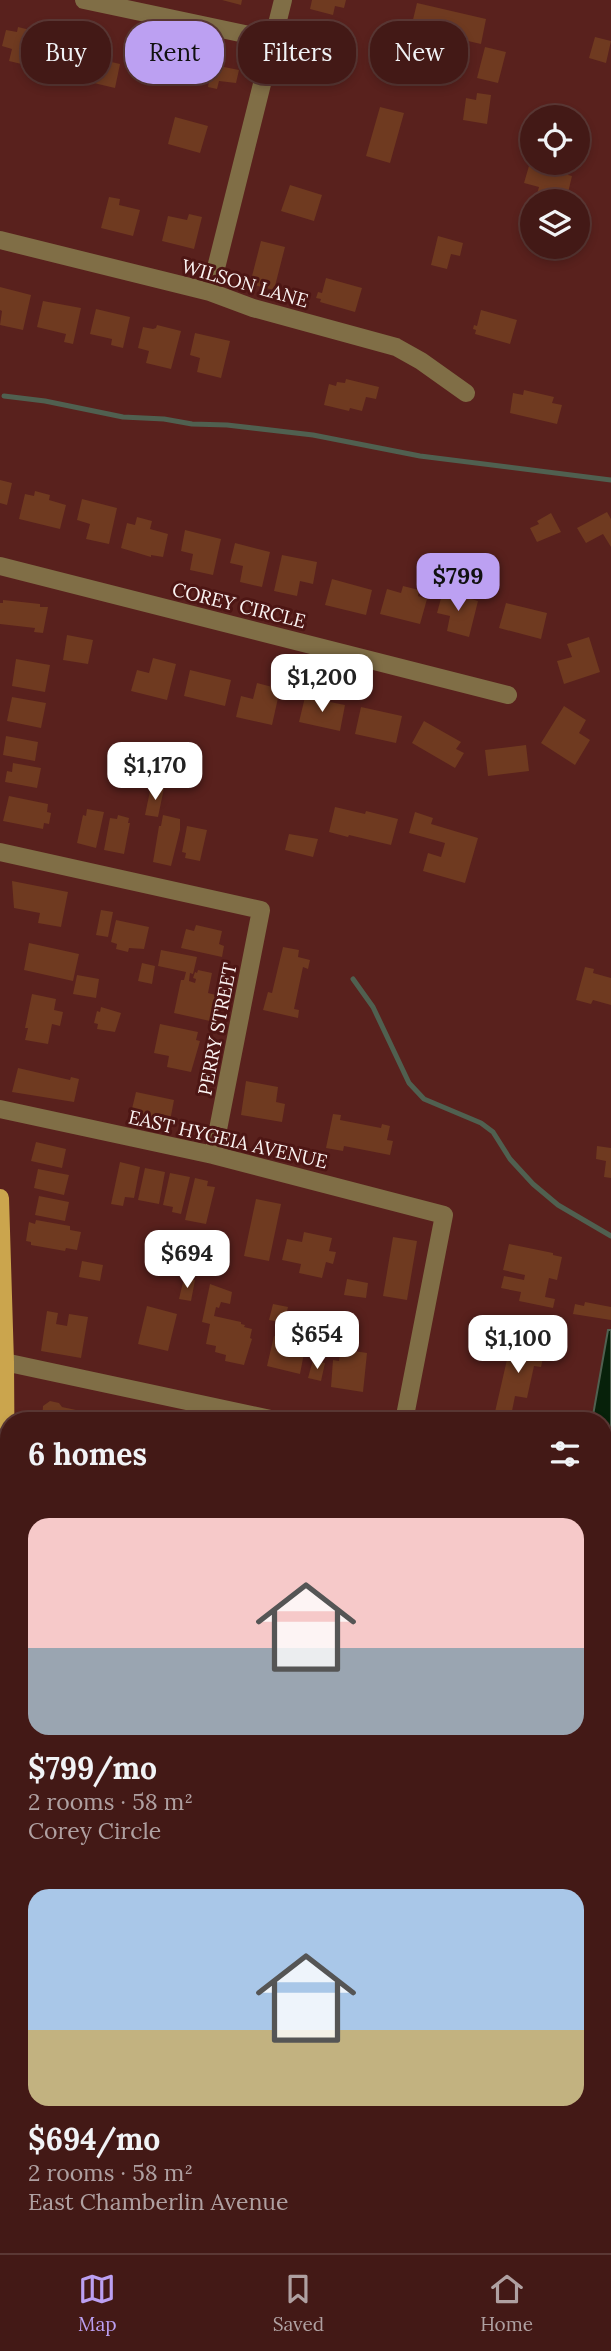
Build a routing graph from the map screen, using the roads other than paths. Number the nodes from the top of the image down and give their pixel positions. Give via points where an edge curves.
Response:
1 (84, 0) edge
2 (283, 0) edge
3 (278, 21) edge
4 (238, 33) edge
5 (262, 84) edge
6 (0, 240) edge
7 (209, 292) junction
8 (466, 393) dead end
9 (0, 566) edge
10 (508, 695) dead end
11 (0, 852) edge
12 (0, 1109) edge
13 (213, 1155) junction
14 (0, 1198) edge
15 (2, 1362) edge
16 (3, 1412) edge
17 (238, 1412) edge
18 (406, 1412) edge

1 - 4 street
2 - 3 street
5 - 7 street
6 - 7 street, WILSON LANE
7 - 8 street, WILSON LANE via 396,347
9 - 10 street, COREY CIRCLE
11 - 13 street, PERRY STREET via 261,910
12 - 13 street, EAST HYGEIA AVENUE
13 - 18 street, EAST HYGEIA AVENUE via 444,1215
14 - 15 main road
15 - 16 main road
15 - 17 street

